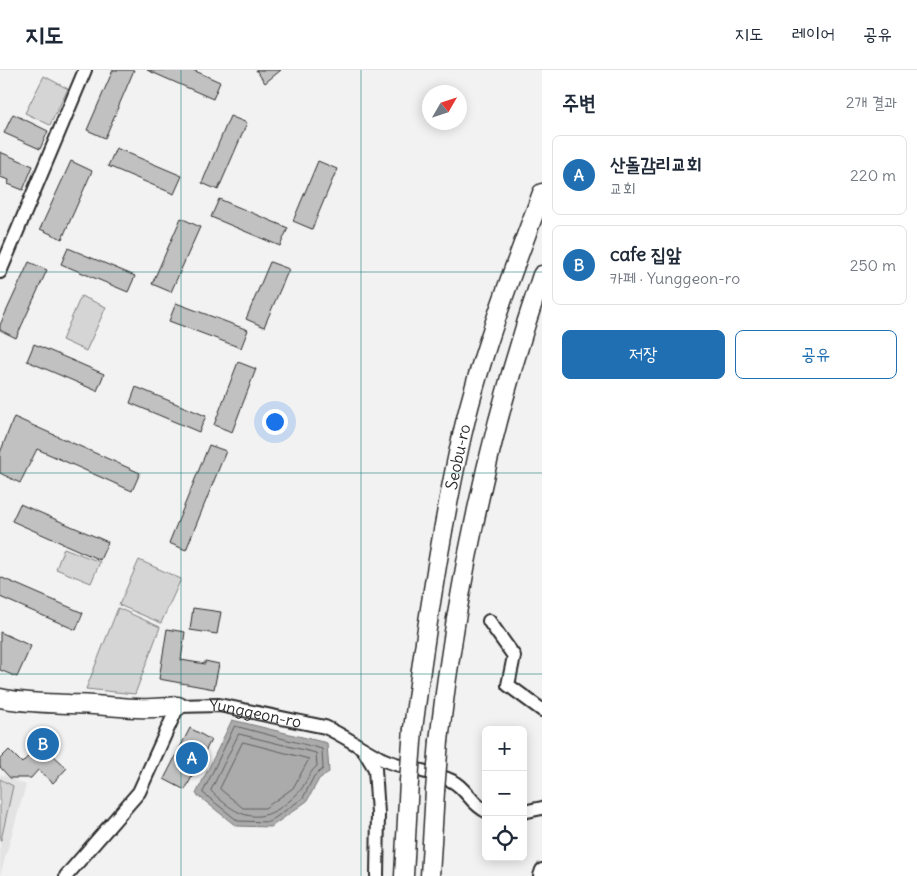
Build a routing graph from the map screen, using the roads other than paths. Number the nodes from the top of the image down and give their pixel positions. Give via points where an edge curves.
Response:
1 (85, 70) edge
2 (542, 193) edge
3 (0, 272) edge
4 (542, 275) edge
5 (489, 621) dead end
6 (0, 698) edge
7 (178, 706) junction
8 (542, 710) edge
9 (362, 746) junction
10 (482, 808) edge
11 (542, 808) edge
12 (527, 811) edge
13 (542, 870) edge
14 (66, 876) edge
15 (377, 876) edge
16 (404, 876) edge
17 (430, 876) edge
18 (540, 876) edge

1 - 3 street
2 - 16 main road, Seobu-ro, bridge via 488,347 459,449 427,621 413,729
4 - 17 main road, Seobu-ro, bridge via 506,390 479,496 453,631 439,741
5 - 8 street via 514,656 508,685
6 - 7 main road, Yunggeon-ro via 50,705 151,710
7 - 9 street, Yunggeon-ro via 219,705 325,728
7 - 14 street via 139,792
9 - 10 street, Yunggeon-ro via 383,759 451,780
9 - 15 street via 375,769
11 - 12 street
13 - 18 street

